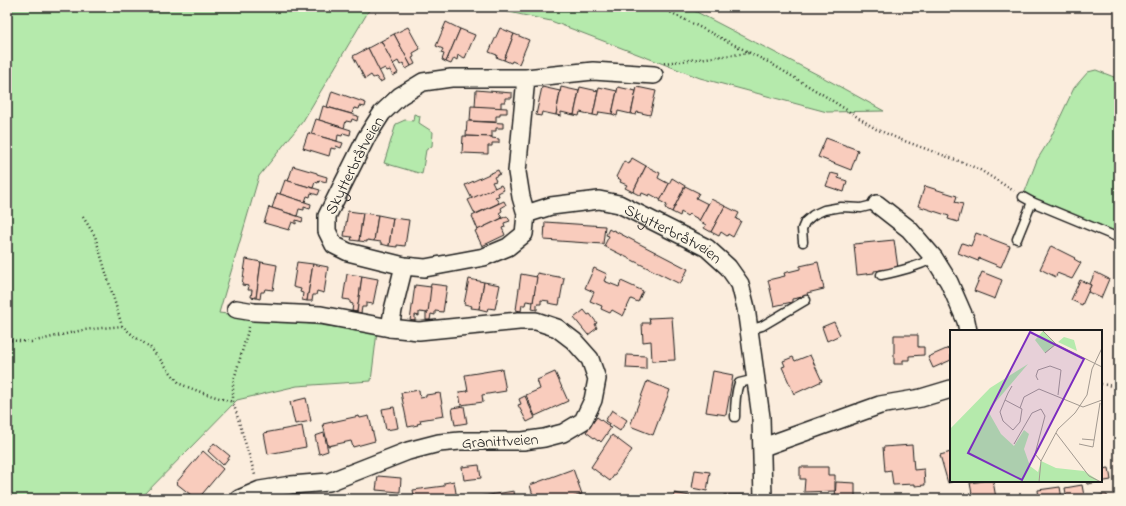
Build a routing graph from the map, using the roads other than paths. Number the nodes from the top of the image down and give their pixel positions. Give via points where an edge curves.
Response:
1 (649, 75) road end
2 (526, 78) junction
3 (1023, 197) road end
4 (1032, 202) junction
5 (877, 204) joint
6 (526, 214) junction
7 (1119, 238) edge
8 (1018, 239) dead end
9 (802, 242) dead end
10 (934, 258) junction
11 (404, 266) junction
12 (881, 275) dead end
13 (806, 300) dead end
14 (236, 309) dead end
15 (390, 328) junction
16 (750, 330) junction
17 (968, 330) edge
18 (756, 379) junction
19 (950, 389) edge
20 (735, 417) dead end
21 (763, 447) junction
22 (239, 499) edge
23 (763, 499) edge

1 - 2 street, Skytterbråtveien via 593,71
2 - 6 street, Skytterbråtveien via 517,172
2 - 11 street, Skytterbråtveien via 451,78 423,82 400,96 382,112 348,172 327,216 327,231 334,245 348,252
3 - 4 lane
4 - 7 lane
4 - 8 lane
5 - 9 lane via 861,208 841,207 813,215 802,229
5 - 10 street via 909,230
6 - 11 street, Skytterbråtveien via 524,234 508,248 484,256 425,268
6 - 16 street, Skytterbråtveien via 551,206 599,200 619,204 707,248 728,267 740,284
10 - 12 lane via 915,267
10 - 17 street via 949,282
11 - 15 street
13 - 16 lane via 762,326
14 - 15 street, Granittveien via 321,315
15 - 22 street, Granittveien via 419,331 519,321 536,321 557,328 574,341 590,359 597,379 592,400 583,421 563,433 523,441 439,443 408,451 328,482 260,490
16 - 18 street, Skytterbråtveien
18 - 20 lane via 739,383
18 - 21 street, Skytterbråtveien
19 - 21 street via 921,398 880,405
21 - 23 street, Skytterbråtveien

